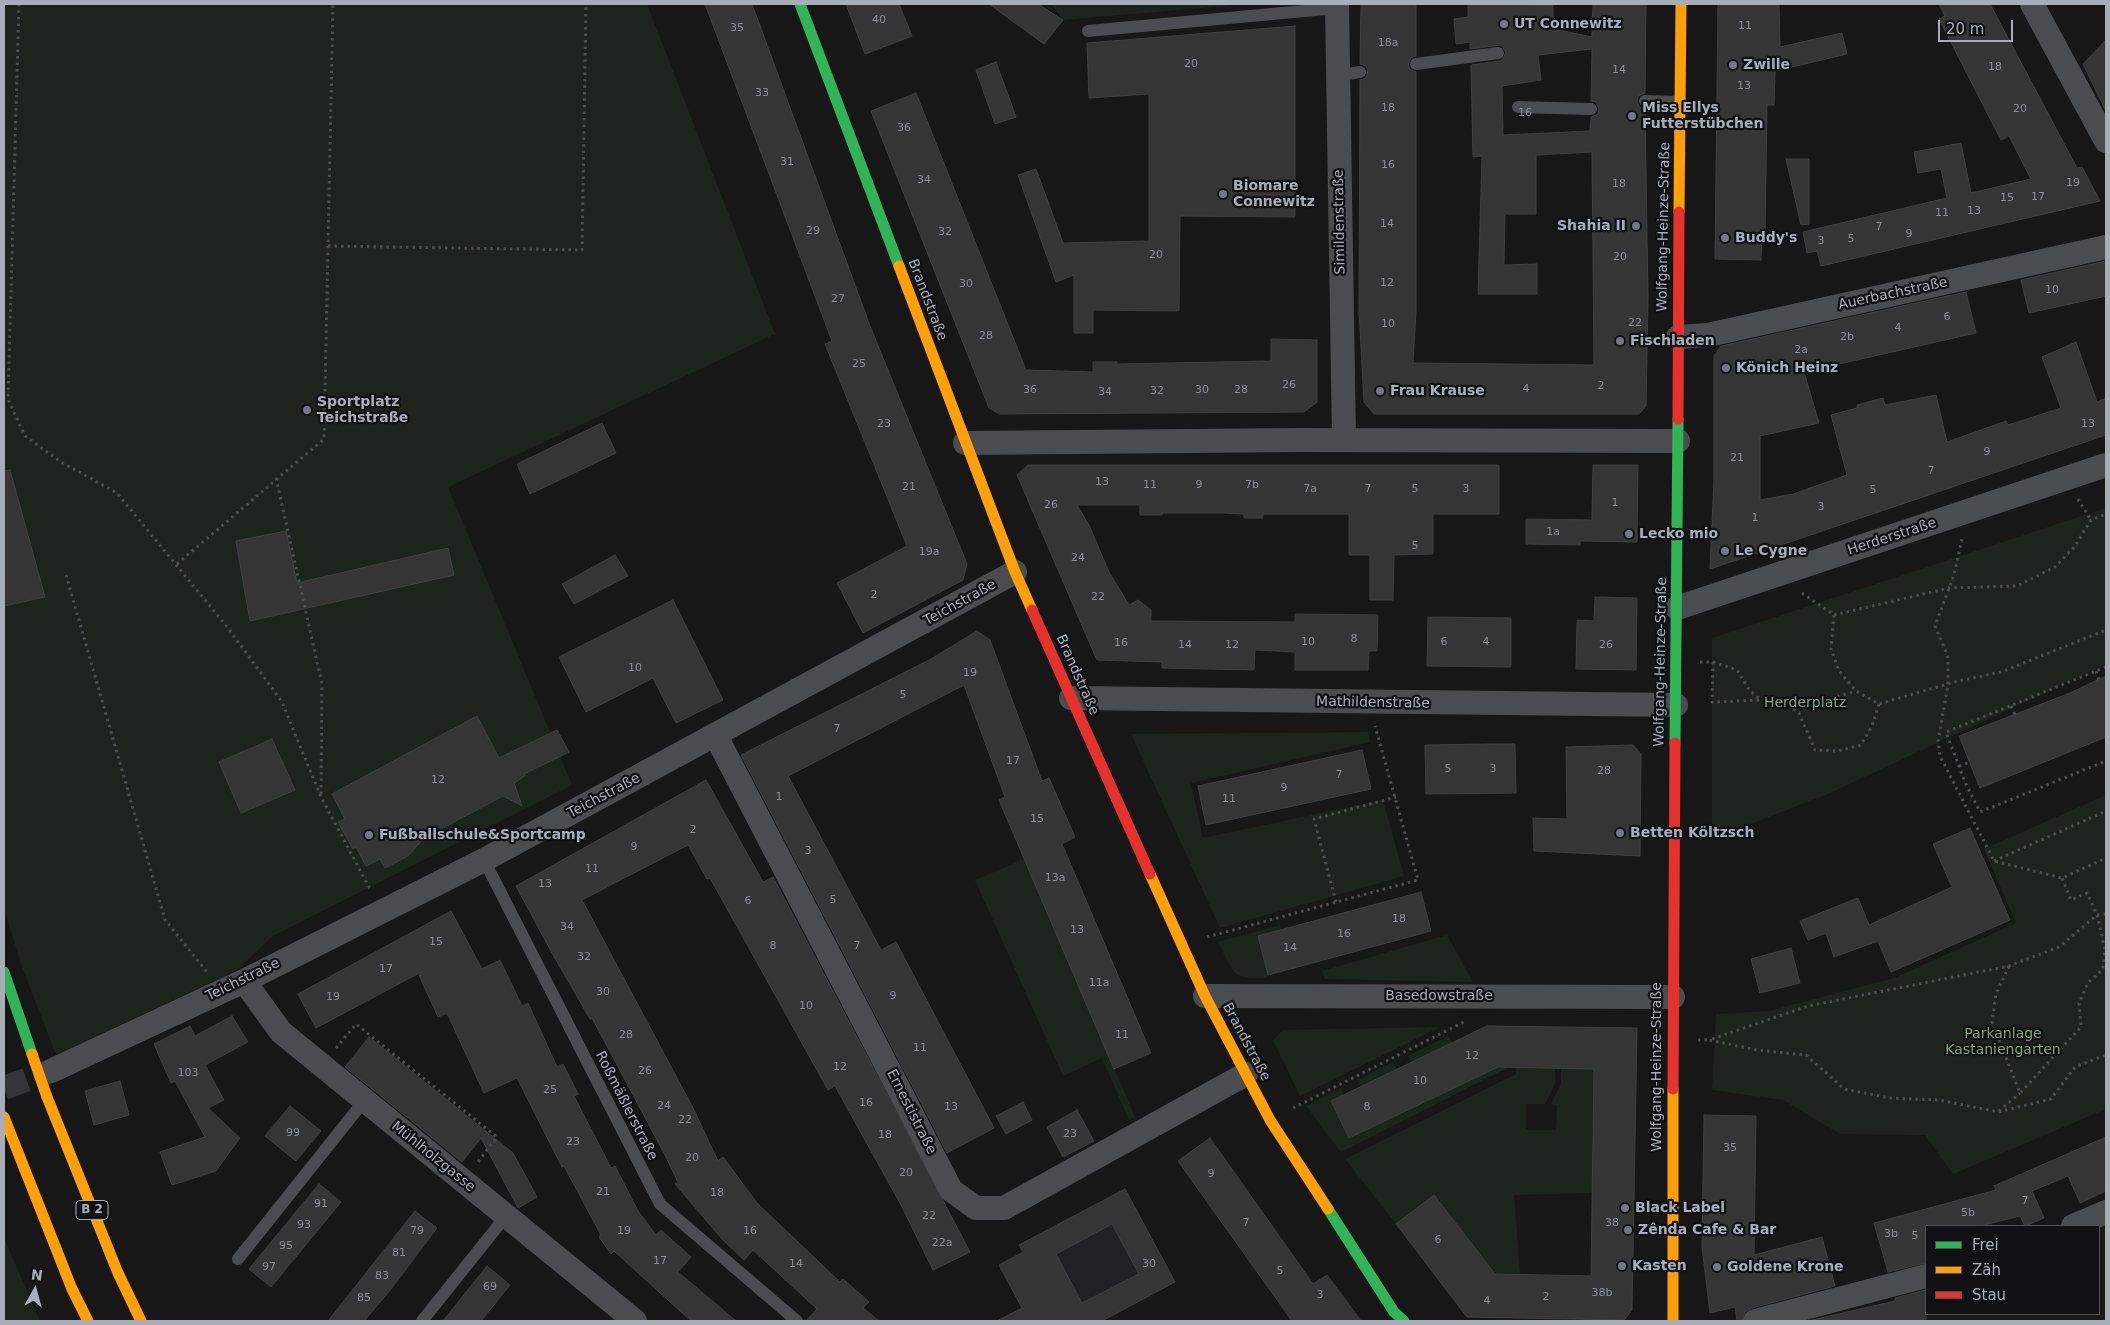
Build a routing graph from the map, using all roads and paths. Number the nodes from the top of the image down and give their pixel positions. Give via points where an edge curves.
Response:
1 (19, 4) edge
2 (333, 4) edge
3 (586, 4) edge
4 (800, 4) edge
5 (1681, 4) edge
6 (2032, 4) edge
7 (1337, 6) edge
8 (1088, 31) dead end
9 (1498, 53) dead end
10 (1416, 64) dead end
11 (1645, 101) dead end
12 (1680, 102) junction
13 (1518, 107) dead end
14 (1591, 109) dead end
15 (2106, 141) edge
16 (328, 246) junction
17 (2106, 247) edge
18 (1678, 337) junction
19 (1344, 440) junction
20 (1678, 441) junction
21 (965, 443) junction
22 (2106, 466) edge
23 (276, 478) junction
24 (1968, 512) junction
25 (2106, 514) edge
26 (176, 564) junction
27 (1015, 572) junction
28 (66, 575) dead end
29 (1949, 588) junction
30 (1815, 602) dead end
31 (1677, 608) junction
32 (1834, 615) junction
33 (2106, 630) edge
34 (1676, 662) junction
35 (1713, 662) junction
36 (2106, 667) edge
37 (2096, 671) junction
38 (2099, 680) dead end
39 (1948, 685) junction
40 (1856, 691) junction
41 (1071, 698) junction
42 (1760, 700) junction
43 (1368, 703) junction
44 (1785, 703) junction
45 (1879, 704) junction
46 (1676, 706) junction
47 (2011, 706) junction
48 (2015, 715) dead end
49 (716, 736) junction
50 (2106, 760) edge
51 (1970, 762) dead end
52 (1959, 766) junction
53 (321, 797) junction
54 (1396, 797) junction
55 (2106, 811) edge
56 (2106, 858) edge
57 (484, 860) junction
58 (1994, 861) junction
59 (2062, 878) junction
60 (1336, 902) junction
61 (382, 912) junction
62 (2106, 914) edge
63 (2097, 915) junction
64 (1182, 944) junction
65 (2009, 966) junction
66 (4, 972) edge
67 (244, 981) junction
68 (222, 991) junction
69 (1205, 996) junction
70 (1672, 997) junction
71 (1472, 1018) dead end
72 (2106, 1055) edge
73 (321, 1065) junction
74 (51, 1072) tunnel mouth
75 (1246, 1074) junction
76 (2020, 1093) junction
77 (364, 1101) junction
78 (1998, 1112) junction
79 (4, 1117) edge
80 (1270, 1120) junction
81 (464, 1182) junction
82 (2106, 1212) edge
83 (506, 1216) junction
84 (2075, 1225) edge
85 (238, 1259) dead end
86 (1925, 1276) edge
87 (88, 1321) edge
88 (141, 1321) edge
89 (422, 1321) edge
90 (635, 1321) edge
91 (797, 1321) edge
92 (1404, 1321) edge
93 (1673, 1321) edge
94 (1755, 1321) edge

1 - 26 path via 8,399 25,436 61,462 117,493
2 - 16 path
3 - 16 path via 582,250
4 - 21 main road, Brandstraße
5 - 12 main road, Wolfgang-Heinze-Straße
6 - 15 street
7 - 8 lane
7 - 19 street, Simildenstraße via 1348,74
9 - 10 lane
11 - 12 lane
12 - 18 main road, Wolfgang-Heinze-Straße
13 - 14 lane
16 - 23 path via 324,439
17 - 18 street, Auerbachstraße via 1717,333
18 - 20 main road, Wolfgang-Heinze-Straße
19 - 20 street
19 - 21 street
20 - 31 main road, Wolfgang-Heinze-Straße
21 - 27 main road, Brandstraße
22 - 24 street, Herderstraße
23 - 26 path
23 - 53 path via 322,684
24 - 29 path
24 - 31 street, Herderstraße
25 - 29 path via 2091,520 2075,546 2055,567 2017,586
26 - 53 path via 282,702
27 - 41 main road, Brandstraße
27 - 49 street, Teichstraße
28 - 68 path via 165,920
29 - 32 path
29 - 39 path via 1935,626 1948,657
30 - 32 path
31 - 34 main road, Wolfgang-Heinze-Straße
32 - 40 path via 1831,649 1839,671
33 - 39 path via 2001,672
34 - 35 path
34 - 46 main road, Wolfgang-Heinze-Straße
35 - 42 path via 1737,670
35 - 42 path via 1712,702
36 - 37 path
37 - 38 path
37 - 47 path
39 - 45 path
39 - 58 path via 1938,741 1940,756
40 - 44 path via 1823,701
40 - 45 path
41 - 43 street, Mathildenstraße
41 - 64 main road, Brandstraße
42 - 44 path
43 - 46 street, Mathildenstraße
43 - 54 path
44 - 45 path via 1799,714 1815,750 1838,751 1861,745
46 - 70 main road, Wolfgang-Heinze-Straße
47 - 48 path
47 - 52 path via 1946,732
49 - 57 street, Teichstraße
49 - 75 street, Ernestistraße via 951,1190 976,1208 1004,1208
50 - 52 path via 1980,812
51 - 52 path
53 - 61 path
54 - 60 path via 1418,880
54 - 60 path via 1314,819
55 - 58 path
56 - 59 path
57 - 61 street, Teichstraße
57 - 91 lane, Roßmäßlerstraße via 660,1204
58 - 59 path
59 - 63 path via 2071,900 2087,892
60 - 64 path
61 - 67 street, Teichstraße
62 - 63 path
63 - 65 path via 2059,947
63 - 76 path via 2106,949 2103,969 2088,983 2079,1003 2081,1028
64 - 69 main road, Brandstraße
65 - 76 path via 1996,994 1992,1022
65 - 78 path via 1808,1006 1710,1040 1757,1050 1806,1054 1844,1089 1889,1098 1939,1100
66 - 88 main road, B 2, bridge via 47,1097 118,1273
67 - 68 street, Teichstraße
67 - 73 street, Mühlholzgasse via 281,1032
68 - 74 street, Teichstraße
69 - 70 street, Basedowstraße
69 - 75 main road, Brandstraße
70 - 93 main road, Wolfgang-Heinze-Straße
71 - 80 path
72 - 78 path via 2075,1067 2050,1099
73 - 77 street, Mühlholzgasse
73 - 81 path via 356,1024 497,1137
75 - 80 main road, Brandstraße
76 - 78 path
77 - 81 street, Mühlholzgasse
77 - 85 lane
79 - 87 main road via 72,1289
80 - 92 main road, Brandstraße via 1394,1312
81 - 83 street, Mühlholzgasse
82 - 84 street
83 - 89 lane
83 - 90 street, Mühlholzgasse
86 - 94 street

